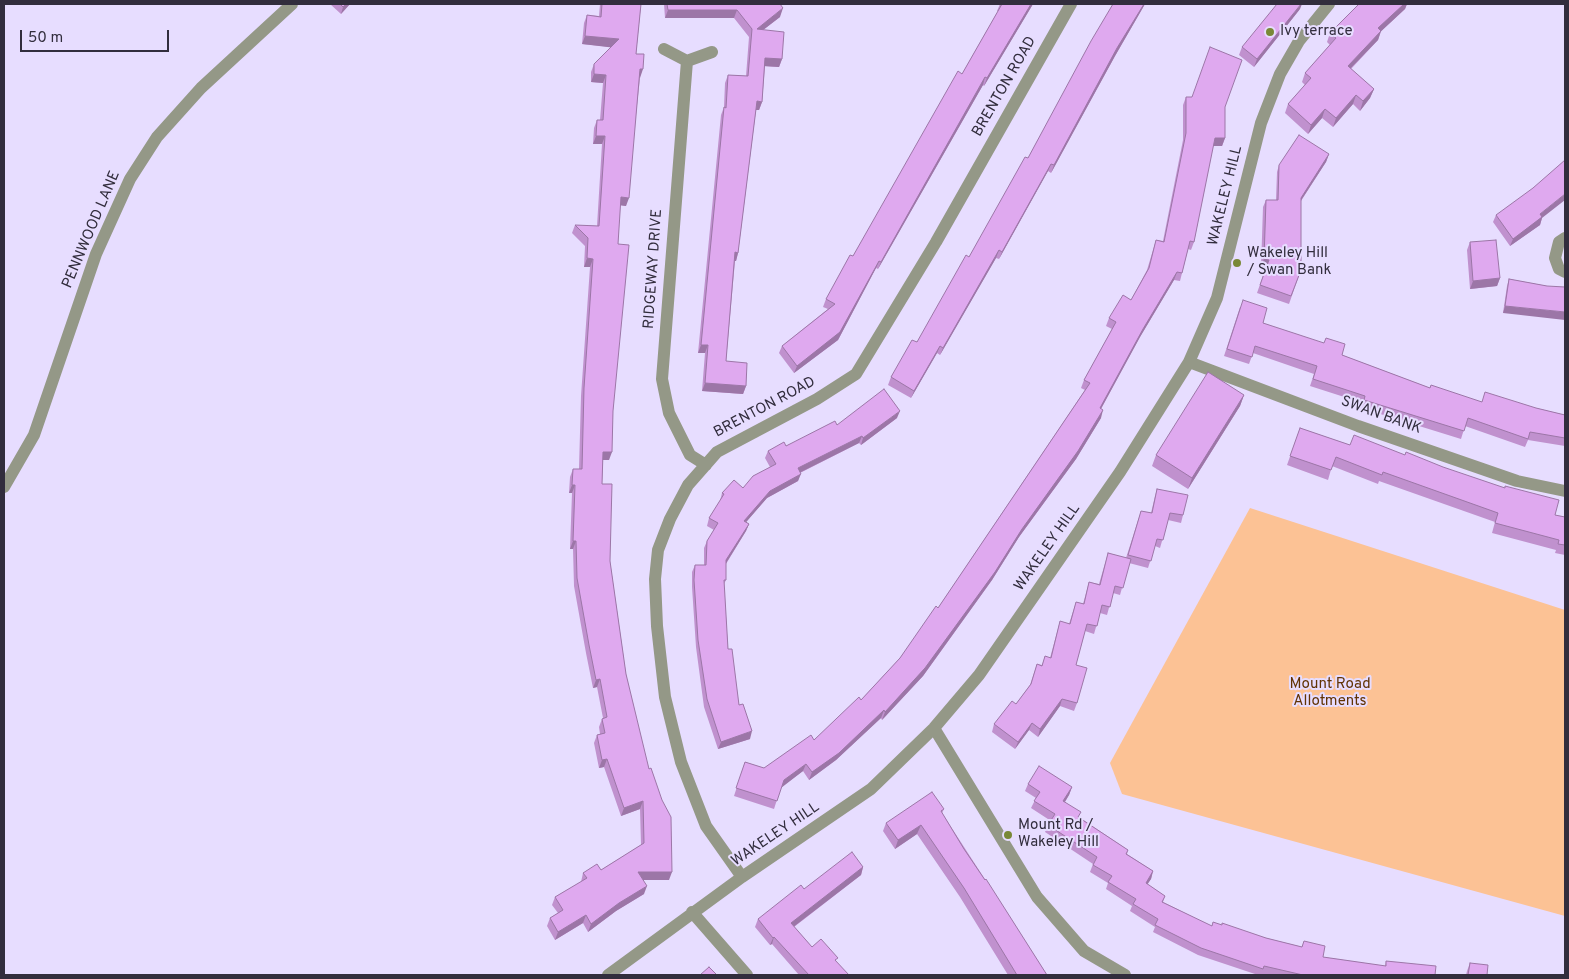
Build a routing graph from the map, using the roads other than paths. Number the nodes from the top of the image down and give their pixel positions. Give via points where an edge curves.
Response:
1 (292, 4) edge
2 (1071, 4) edge
3 (1329, 4) edge
4 (664, 49) dead end
5 (712, 52) dead end
6 (687, 61) junction
7 (1565, 238) edge
8 (1565, 272) edge
9 (1189, 362) junction
10 (706, 465) junction
11 (4, 487) edge
12 (1565, 491) edge
13 (934, 728) junction
14 (742, 877) junction
15 (692, 912) junction
16 (608, 975) edge
17 (747, 975) edge
18 (1125, 975) edge

1 - 11 street, PENNWOOD LANE via 201,88 157,137 130,179 96,254 34,435
2 - 10 street, BRENTON ROAD via 936,242 856,374 817,399 726,445
3 - 9 street, WAKELEY HILL via 1299,41 1280,74 1261,124 1217,298
4 - 6 street
5 - 6 street
6 - 10 street, RIDGEWAY DRIVE via 662,379 669,413 690,455
7 - 8 street via 1559,242 1555,258 1559,269
9 - 12 street, SWAN BANK via 1517,482
9 - 13 street, WAKELEY HILL via 1120,472 1024,610 978,675
10 - 14 street, BRENTON ROAD via 688,485 658,550 655,578 657,626 665,697 681,762 706,826
13 - 14 street, WAKELEY HILL via 870,790
13 - 18 street via 1037,898 1084,951
14 - 15 street, WAKELEY HILL
15 - 16 street, WAKELEY HILL
15 - 17 street

